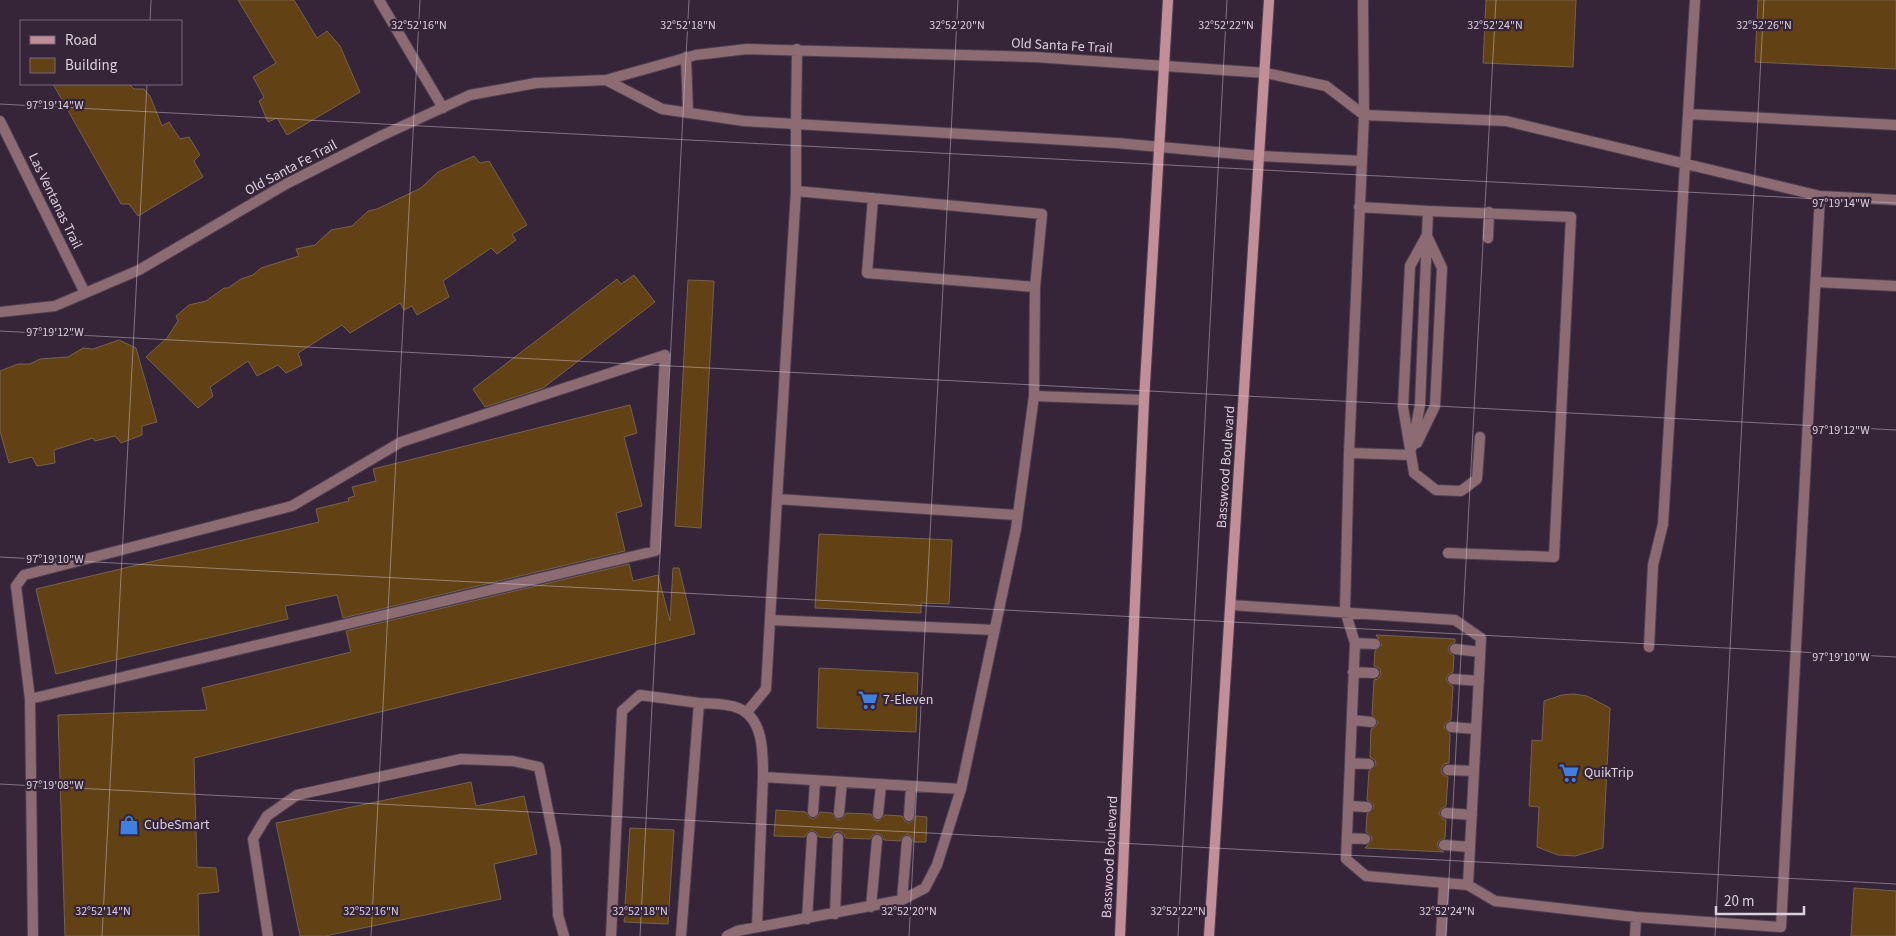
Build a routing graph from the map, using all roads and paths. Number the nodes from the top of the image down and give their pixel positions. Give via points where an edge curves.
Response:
1 (379, 0) edge
2 (1168, 0) edge
3 (1269, 0) edge
4 (1363, 0) edge
5 (1695, 0) edge
6 (797, 49) junction
7 (686, 57) junction
8 (1164, 66) junction
9 (1266, 72) junction
10 (606, 80) junction
11 (443, 108) junction
12 (688, 112) junction
13 (1688, 114) junction
14 (1364, 115) junction
15 (0, 121) edge
16 (796, 124) junction
17 (1896, 125) edge
18 (1160, 146) junction
19 (1260, 156) junction
20 (1362, 161) junction
21 (1684, 164) junction
22 (796, 190) junction
23 (1820, 196) junction
24 (873, 198) junction
25 (1896, 200) edge
26 (1359, 206) junction
27 (1428, 210) junction
28 (1489, 212) junction
29 (1427, 235) junction
30 (1488, 238) dead end
31 (1816, 282) junction
32 (1896, 286) edge
33 (1036, 287) junction
34 (85, 292) junction
35 (0, 312) edge
36 (1034, 396) junction
37 (1144, 400) junction
38 (1480, 437) dead end
39 (1349, 453) junction
40 (1410, 455) junction
41 (777, 499) junction
42 (1016, 515) junction
43 (1448, 553) dead end
44 (1231, 605) junction
45 (1345, 611) junction
46 (770, 620) junction
47 (995, 630) junction
48 (1355, 643) junction
49 (1376, 644) dead end
50 (1649, 647) dead end
51 (1455, 649) dead end
52 (1480, 652) junction
53 (1353, 672) junction
54 (1374, 673) dead end
55 (1453, 679) dead end
56 (1479, 681) junction
57 (30, 699) junction
58 (699, 703) junction
59 (747, 712) junction
60 (1352, 720) junction
61 (1371, 722) dead end
62 (1450, 727) dead end
63 (1476, 729) junction
64 (1350, 763) junction
65 (1369, 764) dead end
66 (1448, 770) dead end
67 (1474, 771) junction
68 (763, 777) junction
69 (815, 780) junction
70 (842, 782) junction
71 (881, 786) junction
72 (910, 787) junction
73 (961, 789) junction
74 (1349, 806) junction
75 (1367, 807) dead end
76 (813, 812) dead end
77 (840, 813) dead end
78 (1446, 813) dead end
79 (878, 814) dead end
80 (1472, 814) junction
81 (908, 816) dead end
82 (812, 837) dead end
83 (838, 838) dead end
84 (1347, 838) junction
85 (1365, 839) dead end
86 (877, 840) dead end
87 (907, 841) dead end
88 (1444, 844) dead end
89 (1470, 847) junction
90 (1444, 882) junction
91 (1468, 885) junction
92 (902, 900) junction
93 (871, 907) junction
94 (835, 914) junction
95 (1636, 917) junction
96 (807, 919) junction
97 (758, 927) junction
98 (1782, 932) edge
99 (33, 936) edge
100 (268, 936) edge
101 (564, 936) edge
102 (611, 936) edge
103 (681, 936) edge
104 (727, 936) edge
105 (1120, 936) edge
106 (1209, 936) edge
107 (1441, 936) edge
108 (1635, 936) edge

1 - 11 street
2 - 8 main road, Basswood Boulevard
3 - 9 main road, Basswood Boulevard
4 - 14 street
5 - 13 street
6 - 7 street, Old Santa Fe Trail via 747,49
6 - 8 street, Old Santa Fe Trail via 1035,57
6 - 16 street
7 - 10 street, Old Santa Fe Trail
7 - 12 street
8 - 9 street, Old Santa Fe Trail
8 - 18 main road, Basswood Boulevard
9 - 14 street, Old Santa Fe Trail via 1326,86
9 - 19 main road, Basswood Boulevard
10 - 11 street, Old Santa Fe Trail via 536,83 470,95
10 - 12 street, Old Santa Fe Trail via 662,109
11 - 34 street, Old Santa Fe Trail via 286,184 139,270
12 - 16 street, Old Santa Fe Trail via 744,121
13 - 17 street
13 - 21 street
14 - 20 street
14 - 21 street via 1506,121
15 - 34 street, Las Ventanas Trail
16 - 18 street, Old Santa Fe Trail
16 - 22 street
18 - 19 street, Old Santa Fe Trail
18 - 37 main road, Basswood Boulevard
19 - 20 street, Old Santa Fe Trail
19 - 44 main road, Basswood Boulevard
20 - 26 street
21 - 23 street
21 - 50 street via 1664,524 1653,565
22 - 24 street
22 - 41 street
23 - 25 street
23 - 31 street
24 - 33 street via 1042,214
24 - 33 street via 867,273
26 - 27 street
26 - 39 street
27 - 28 street
27 - 29 street
28 - 30 street
28 - 43 street via 1571,217 1554,557
29 - 40 street via 1420,405
29 - 40 street via 1410,266 1403,406
29 - 40 street via 1442,268 1435,406
31 - 32 street
31 - 98 street
33 - 36 street
34 - 35 street, Old Santa Fe Trail via 55,306
36 - 37 street
36 - 42 street
37 - 105 main road, Basswood Boulevard
38 - 40 street via 1477,479 1461,491 1436,490 1414,473
39 - 40 street
39 - 45 street
41 - 42 street
41 - 46 street
42 - 47 street via 1016,529
44 - 45 street
44 - 106 main road, Basswood Boulevard
45 - 48 street
45 - 52 street via 1455,620 1481,638
46 - 47 street
46 - 59 street via 766,689
47 - 73 street
48 - 49 street
48 - 53 street
51 - 52 street
52 - 56 street
53 - 54 street
53 - 60 street
55 - 56 street
56 - 63 street
57 - 57 street via 655,551 665,355 401,442 292,506 24,575 16,586
57 - 99 street
58 - 59 street via 736,707
58 - 102 street via 640,695 622,711
58 - 103 street
59 - 68 street via 763,742
60 - 61 street
60 - 64 street
62 - 63 street
63 - 67 street
64 - 65 street
64 - 74 street
66 - 67 street
67 - 80 street
68 - 69 street
68 - 97 street
69 - 70 street
69 - 76 street
70 - 71 street
70 - 77 street
71 - 72 street
71 - 79 street
72 - 73 street
72 - 81 street
73 - 92 street via 937,865 925,888
74 - 75 street
74 - 84 street
78 - 80 street
80 - 89 street
82 - 96 street
83 - 94 street
84 - 85 street
84 - 90 street via 1346,860 1366,876
86 - 93 street
87 - 92 street
88 - 89 street
89 - 91 street
90 - 91 street
90 - 107 street
91 - 95 street via 1495,901
92 - 93 street
93 - 94 street
94 - 96 street
95 - 98 street
95 - 108 street
96 - 97 street
97 - 104 street
100 - 101 street via 253,839 267,816 297,795 461,759 539,767 556,849 558,914

